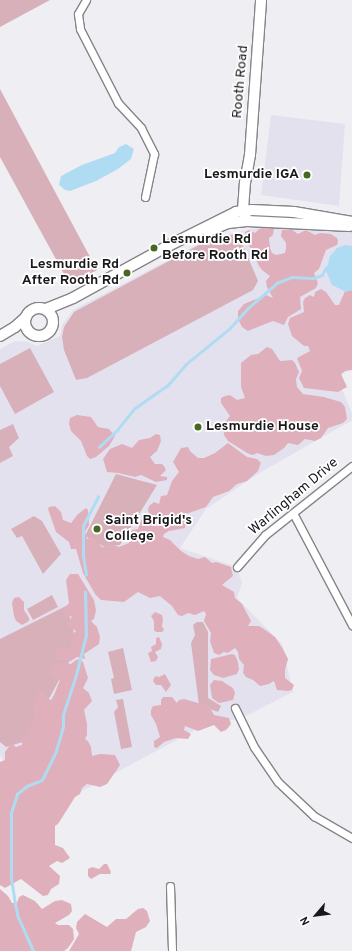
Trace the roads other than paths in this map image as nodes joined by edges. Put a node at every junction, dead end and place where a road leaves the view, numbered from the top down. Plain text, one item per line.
1 (86, 0) edge
2 (261, 0) edge
3 (145, 197) dead end
4 (248, 210) junction
5 (247, 221) junction
6 (352, 222) edge
7 (352, 226) edge
8 (170, 244) junction
9 (73, 298) junction
10 (46, 309) junction
11 (26, 317) junction
12 (53, 320) junction
13 (30, 332) junction
14 (0, 337) edge
15 (352, 466) edge
16 (293, 513) junction
17 (237, 567) dead end
18 (352, 625) edge
19 (235, 708) dead end
20 (352, 838) edge
21 (170, 886) dead end
22 (172, 951) edge

1 - 3 street
2 - 4 main road, Rooth Road
4 - 5 main road, Rooth Road
4 - 6 main road
4 - 8 main road
5 - 7 main road
5 - 8 main road
8 - 9 main road
9 - 10 main road
9 - 12 main road
10 - 11 main road
10 - 12 main road
11 - 13 main road
11 - 14 main road
12 - 13 main road
13 - 14 main road
15 - 16 street, Warlingham Drive
16 - 17 street, Warlingham Drive
16 - 18 street
19 - 20 street
21 - 22 street

